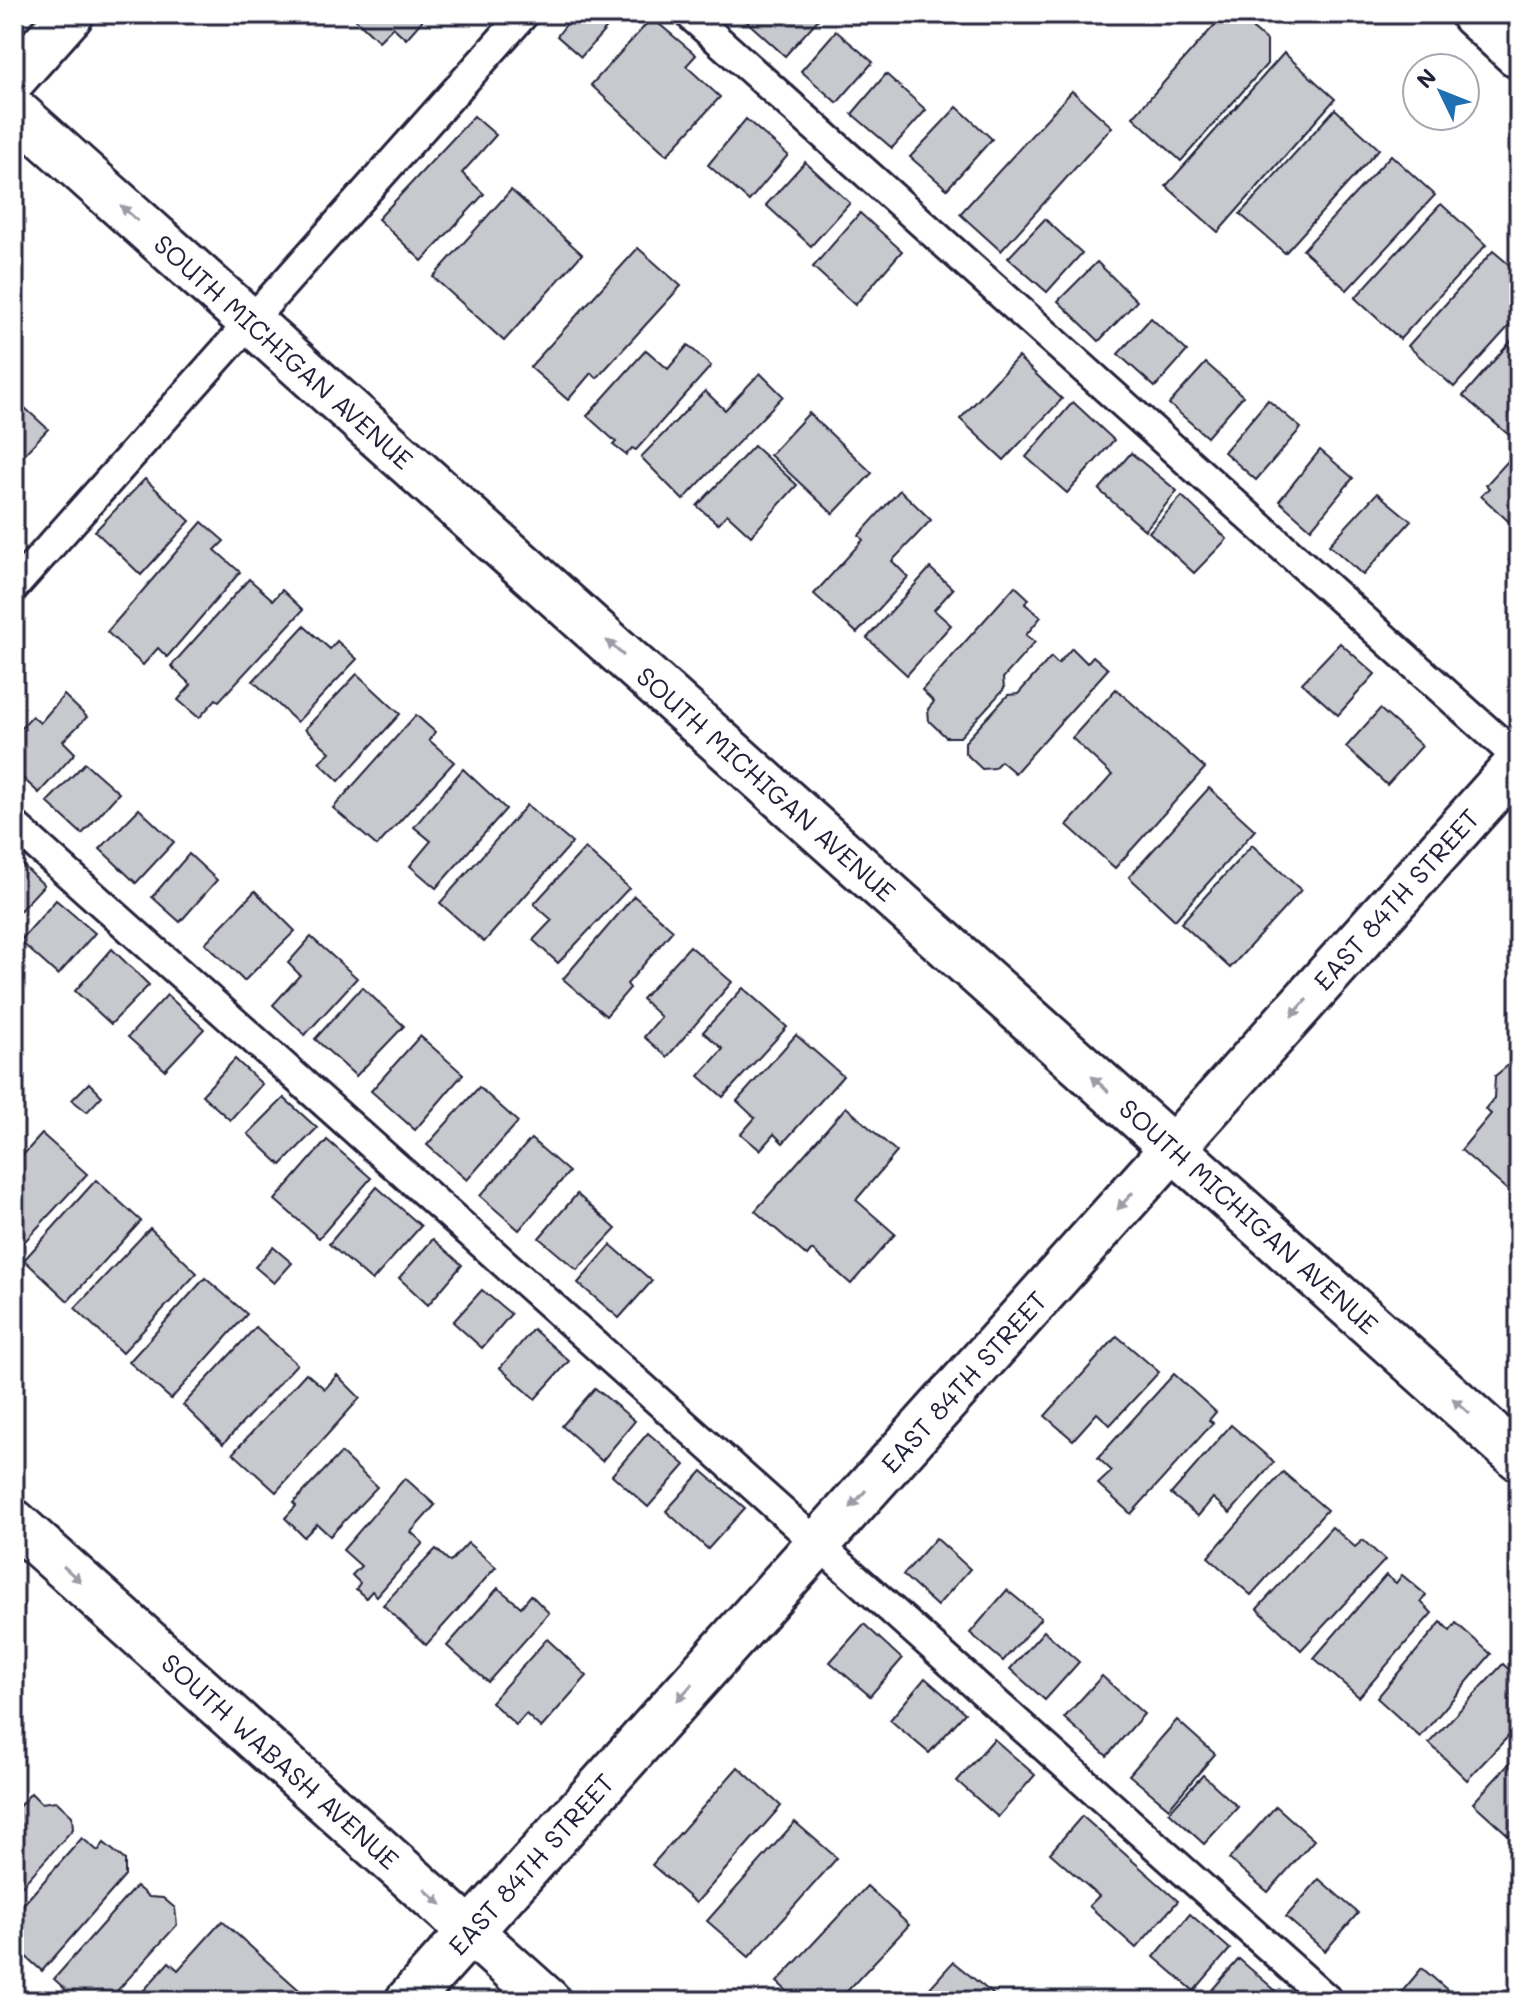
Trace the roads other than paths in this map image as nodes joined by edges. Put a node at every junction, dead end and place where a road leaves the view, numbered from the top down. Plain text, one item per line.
1 (71, 14) edge
2 (524, 14) edge
3 (689, 14) edge
4 (1473, 14) edge
5 (1519, 56) edge
6 (14, 78) edge
7 (14, 110) edge
8 (250, 322) junction
9 (14, 587) edge
10 (1519, 760) edge
11 (14, 825) edge
12 (1173, 1148) junction
13 (1519, 1458) edge
14 (14, 1522) edge
15 (818, 1544) junction
16 (470, 1931) junction
17 (408, 2001) edge
18 (548, 2001) edge
19 (1329, 2001) edge

1 - 6 street
2 - 8 lane
3 - 10 lane
4 - 5 street
8 -> 7 street, SOUTH MICHIGAN AVENUE
8 - 9 lane
12 -> 8 street, SOUTH MICHIGAN AVENUE
10 -> 12 street, EAST 84TH STREET
11 - 15 lane
13 -> 12 street, SOUTH MICHIGAN AVENUE
12 -> 15 street, EAST 84TH STREET
14 -> 16 street, SOUTH WABASH AVENUE
15 -> 16 street, EAST 84TH STREET
15 - 19 lane
16 - 17 street, EAST 84TH STREET
16 - 18 street, SOUTH WABASH AVENUE

